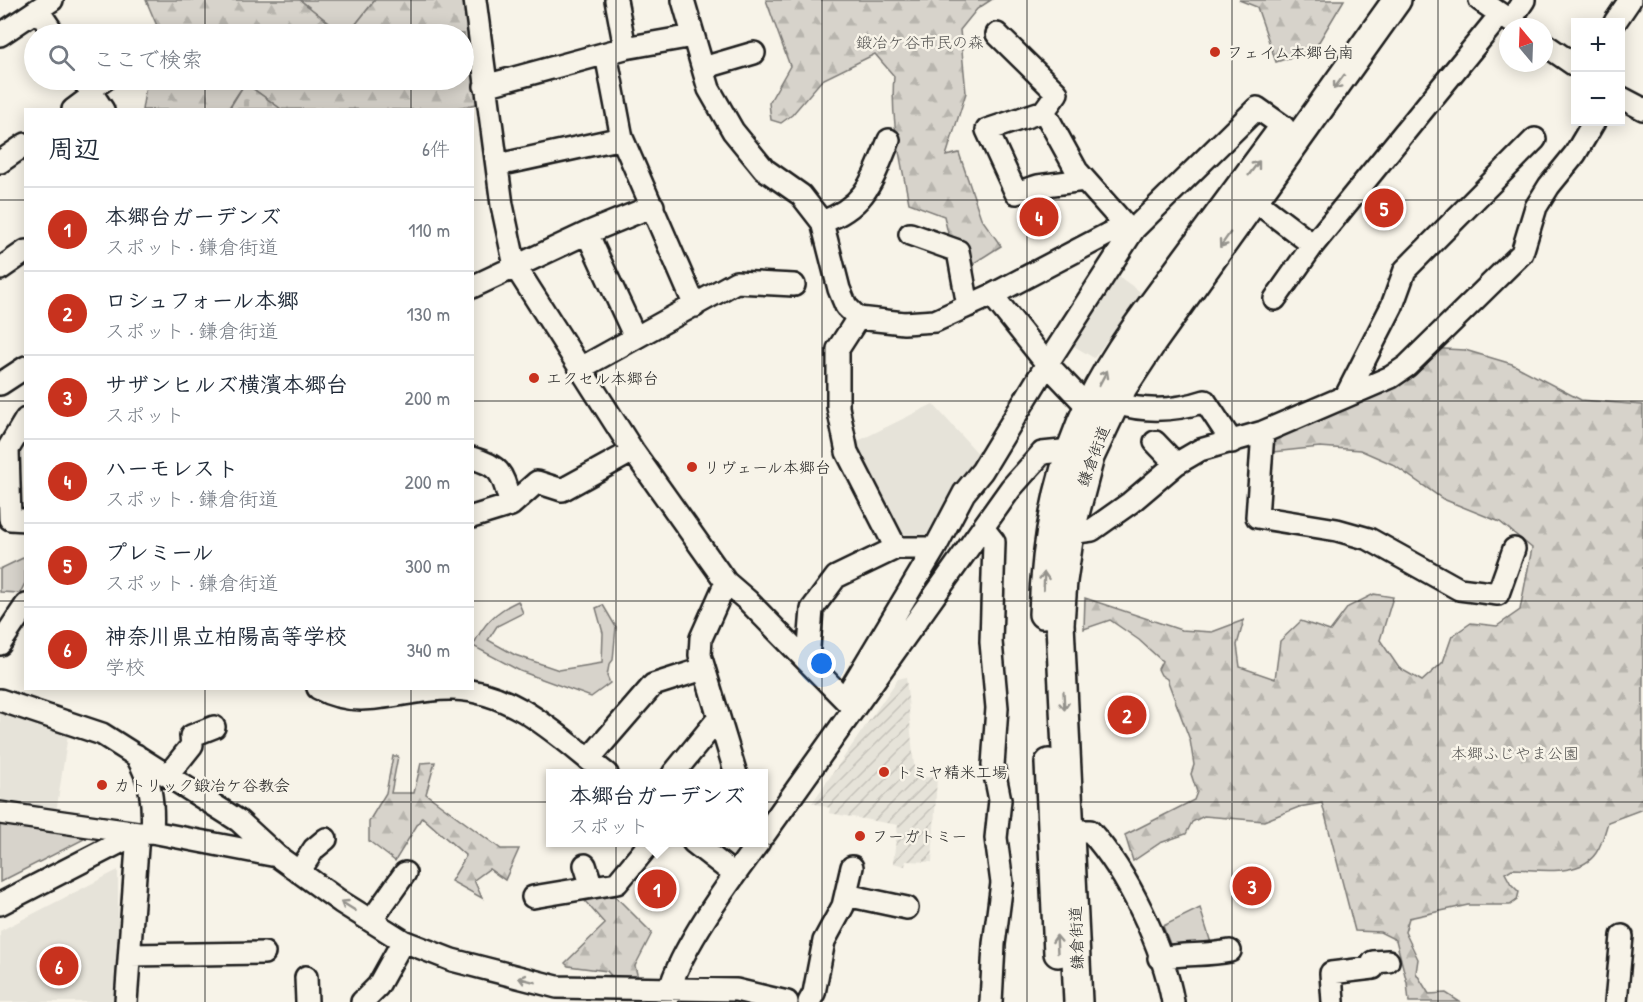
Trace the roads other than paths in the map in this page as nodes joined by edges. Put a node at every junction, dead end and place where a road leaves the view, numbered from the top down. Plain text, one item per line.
1 (475, 0) edge
2 (616, 0) edge
3 (683, 0) edge
4 (1374, 0) edge
5 (1397, 0) edge
6 (1480, 0) edge
7 (1524, 0) edge
8 (1630, 0) edge
9 (45, 5) edge
10 (1505, 18) edge
11 (1511, 18) edge
12 (1618, 18) edge
13 (51, 24) edge
14 (1499, 32) edge
15 (0, 34) edge
16 (998, 34) dead end
17 (693, 36) junction
18 (1553, 50) edge
19 (615, 51) junction
20 (754, 53) dead end
21 (1571, 63) edge
22 (703, 68) junction
23 (485, 86) junction
24 (95, 91) edge
25 (1625, 100) edge
26 (75, 108) edge
27 (1643, 110) edge
28 (1044, 111) junction
29 (1592, 126) edge
30 (1284, 127) junction
31 (622, 138) junction
32 (1535, 139) dead end
33 (889, 140) dead end
34 (24, 145) edge
35 (0, 162) edge
36 (498, 165) junction
37 (1084, 180) junction
38 (1254, 200) junction
39 (653, 206) junction
40 (822, 222) junction
41 (1130, 227) junction
42 (587, 233) junction
43 (910, 234) dead end
44 (1313, 245) junction
45 (24, 252) edge
46 (515, 266) junction
47 (0, 269) edge
48 (794, 285) dead end
49 (474, 286) edge
50 (992, 296) junction
51 (1275, 299) dead end
52 (695, 306) junction
53 (968, 306) junction
54 (858, 318) junction
55 (635, 337) junction
56 (1047, 364) junction
57 (24, 368) edge
58 (580, 368) junction
59 (0, 384) edge
60 (1347, 394) junction
61 (1115, 403) junction
62 (1088, 407) junction
63 (24, 423) edge
64 (1263, 432) junction
65 (1155, 442) dead end
66 (1233, 442) junction
67 (633, 451) junction
68 (1080, 454) junction
69 (474, 459) edge
70 (1176, 464) junction
71 (17, 479) edge
72 (511, 505) junction
73 (474, 516) edge
74 (24, 520) edge
75 (983, 528) junction
76 (1059, 534) junction
77 (940, 539) junction
78 (896, 548) junction
79 (1514, 549) dead end
80 (968, 550) junction
81 (726, 582) junction
82 (24, 606) edge
83 (0, 644) edge
84 (808, 660) junction
85 (703, 669) junction
86 (324, 690) edge
87 (447, 690) edge
88 (459, 690) edge
89 (0, 700) edge
90 (850, 704) junction
91 (718, 719) junction
92 (214, 727) dead end
93 (134, 752) junction
94 (589, 759) junction
95 (602, 769) edge
96 (677, 769) edge
97 (734, 769) edge
98 (168, 775) junction
99 (0, 813) edge
100 (768, 827) edge
101 (1071, 831) junction
102 (145, 832) junction
103 (326, 839) dead end
104 (648, 847) edge
105 (698, 847) edge
106 (754, 847) edge
107 (277, 856) junction
108 (585, 865) dead end
109 (852, 867) dead end
110 (299, 872) junction
111 (405, 873) dead end
112 (734, 874) junction
113 (592, 887) junction
114 (846, 895) junction
115 (533, 897) dead end
116 (0, 904) edge
117 (907, 908) dead end
118 (371, 921) junction
119 (1622, 936) dead end
120 (403, 941) junction
121 (1230, 951) dead end
122 (264, 953) dead end
123 (130, 955) junction
124 (1159, 958) junction
125 (1388, 961) dead end
126 (306, 977) dead end
127 (668, 994) edge
128 (126, 1002) edge
129 (307, 1002) edge
130 (362, 1002) edge
131 (787, 1002) edge
132 (809, 1002) edge
133 (991, 1002) edge
134 (1060, 1002) edge
135 (1078, 1002) edge
136 (1173, 1002) edge
137 (1333, 1002) edge
138 (1616, 1002) edge

1 - 23 street
2 - 19 street
3 - 17 street
4 - 30 main road, 鎌倉街道
5 -> 38 main road, 鎌倉街道
6 - 10 street
7 - 11 street
8 - 12 street
9 - 13 street
9 - 15 street
14 - 44 street
16 - 28 street
17 - 19 street
17 - 22 street
18 - 21 street
19 - 23 street
19 - 31 street
20 - 22 street
22 - 40 street
23 - 36 street
24 - 26 street
25 - 27 street
28 - 37 street
28 - 37 street
29 - 60 street
30 - 41 street
62 -> 30 main road, 鎌倉街道
31 - 36 street
31 - 39 street
32 - 60 street
33 - 40 street
34 - 35 street
36 - 46 street
37 - 41 street
38 - 44 street
38 -> 61 main road, 鎌倉街道
39 - 42 street
39 - 52 street
40 - 54 street
41 - 50 street
41 - 56 street
42 - 46 street
42 - 55 street
43 - 53 street
44 - 51 street
45 - 47 street
46 - 49 street
46 - 58 street
48 - 52 street
50 - 53 street
50 - 56 street
52 - 55 street
53 - 54 street
54 - 78 street
55 - 58 street
56 - 62 street
56 - 77 street
57 - 59 street
58 - 67 street
60 - 64 street
61 - 66 street
61 - 68 main road, 鎌倉街道
62 - 68 main road, 鎌倉街道
63 - 71 street
64 - 66 street
64 - 79 street
65 - 70 street
66 - 70 street
67 - 72 street
67 - 81 street
68 - 75 street, 鎌倉街道
68 - 76 main road, 鎌倉街道
69 - 72 street
70 - 76 street
71 - 74 street
72 - 73 street
75 - 80 street, 鎌倉街道
75 - 133 street
76 -> 101 main road, 鎌倉街道
134 -> 76 main road, 鎌倉街道
77 - 78 street
77 - 80 street
77 - 90 street
78 - 84 street
80 - 90 street, 鎌倉街道
81 - 84 street
81 - 85 street
82 - 83 street
84 - 90 street
85 - 91 street
85 - 94 street
86 - 87 street
88 - 94 street
89 - 93 street
90 - 100 street, 鎌倉街道
91 - 96 street
91 - 97 street
92 - 98 street
93 - 98 street
93 - 102 street
94 - 95 street
98 - 107 street
99 - 102 street
101 - 124 street
101 - 135 main road, 鎌倉街道
102 - 107 street
102 - 116 street
102 - 123 street
103 - 110 street
104 - 113 street
105 - 112 street
106 - 112 street, 鎌倉街道
107 - 110 street
108 - 113 street
109 - 114 street
118 -> 110 street
111 - 118 street
112 - 127 street, 鎌倉街道
113 - 115 street
114 - 117 street
114 - 132 street
118 - 120 street
119 - 138 street
127 -> 120 street
120 - 130 street
121 - 124 street
122 - 123 street
123 - 128 street
124 - 136 street
125 - 137 street
126 - 129 street
127 - 131 street

